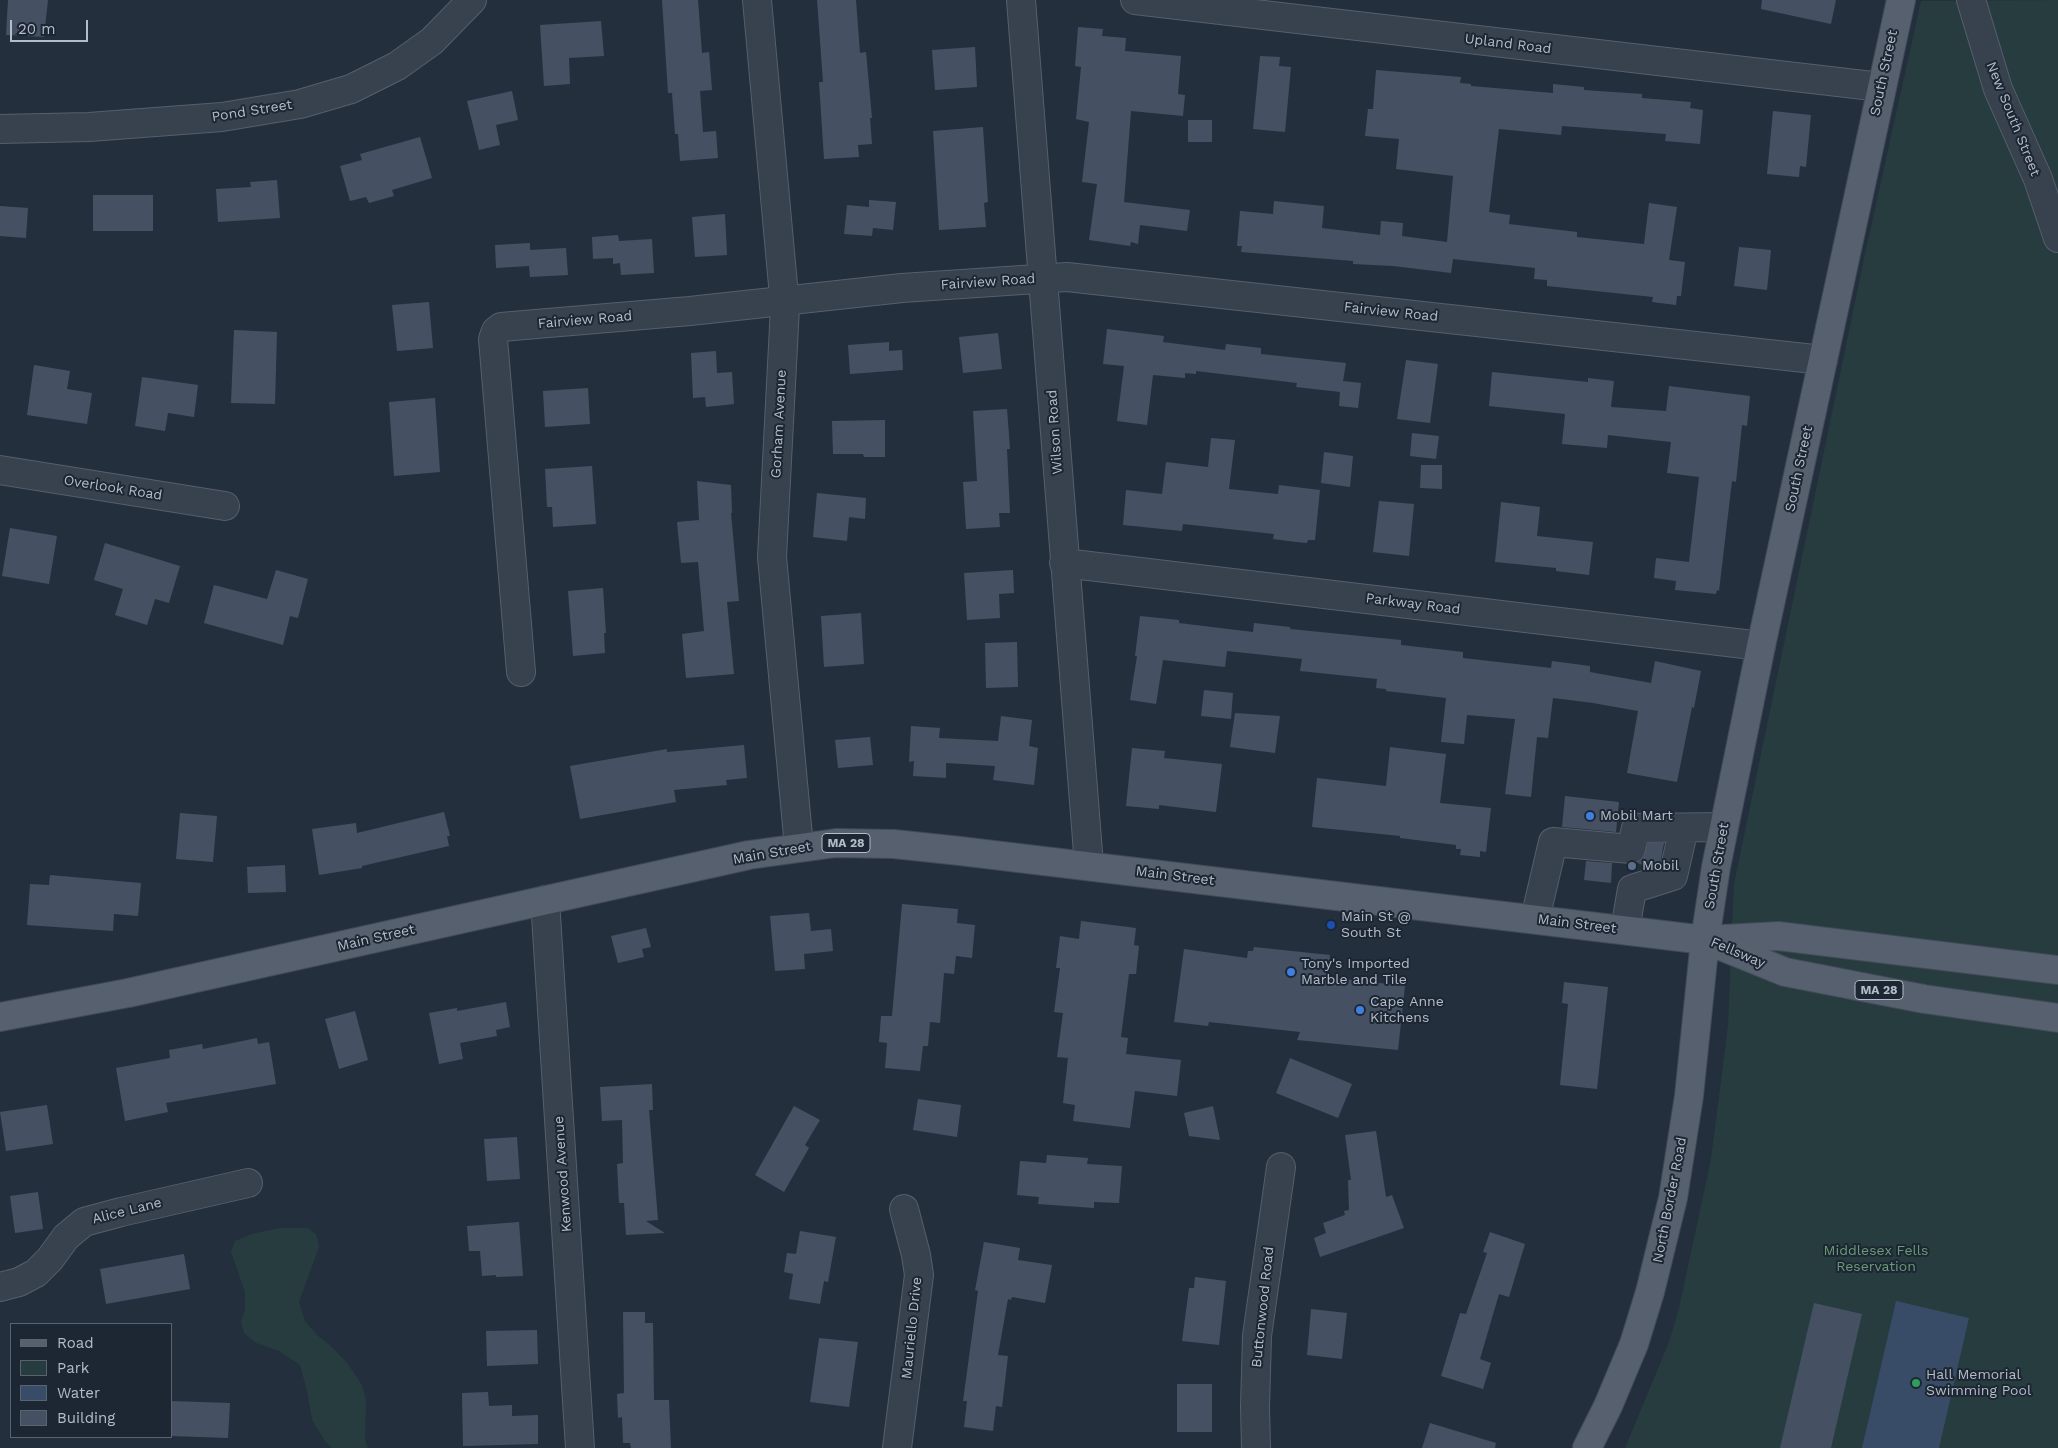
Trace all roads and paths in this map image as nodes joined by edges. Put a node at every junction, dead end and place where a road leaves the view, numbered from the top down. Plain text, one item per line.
1 (472, 0) edge
2 (757, 0) edge
3 (1021, 0) edge
4 (1135, 0) edge
5 (1901, 0) edge
6 (1971, 0) edge
7 (1881, 87) junction
8 (0, 129) edge
9 (2058, 238) edge
10 (1044, 278) junction
11 (785, 300) junction
12 (1823, 360) junction
13 (0, 470) edge
14 (225, 506) dead end
15 (1064, 563) junction
16 (1761, 646) junction
17 (521, 672) dead end
18 (1724, 827) junction
19 (1684, 828) junction
20 (799, 847) junction
21 (1088, 865) junction
22 (545, 900) junction
23 (1535, 919) junction
24 (1625, 930) junction
25 (1705, 940) junction
26 (2058, 970) edge
27 (0, 1017) edge
28 (2058, 1018) edge
29 (1282, 1167) dead end
30 (248, 1183) dead end
31 (904, 1209) dead end
32 (0, 1287) edge
33 (580, 1448) edge
34 (897, 1448) edge
35 (1256, 1448) edge
36 (1587, 1448) edge

1 - 8 street, Pond Street
2 - 11 street, Gorham Avenue
3 - 10 street, Wilson Road
4 - 7 street, Upland Road
5 - 7 main road, South Street
6 - 9 street, New South Street
7 - 12 main road, South Street
10 - 11 street, Fairview Road
10 - 12 street, Fairview Road
10 - 15 street, Wilson Road
11 - 17 street, Fairview Road
11 - 20 street, Gorham Avenue
12 - 16 main road, South Street
13 - 14 street, Overlook Road
15 - 16 street, Parkway Road
15 - 21 street, Wilson Road
16 - 18 main road, South Street
18 - 19 street
18 - 25 main road, South Street
19 - 23 street
19 - 24 street
20 - 21 main road, Main Street / MA 28
20 - 22 main road, Main Street / MA 28
21 - 23 main road, Main Street / MA 28
22 - 27 main road, Main Street / MA 28
22 - 33 street, Kenwood Avenue
23 - 24 main road, Main Street / MA 28
24 - 25 main road, Main Street / MA 28
25 - 26 main road, Fellsway / MA 28
25 - 28 main road, Fellsway / MA 28
25 - 36 main road, North Border Road
29 - 35 street, Buttonwood Road
30 - 32 street, Alice Lane
31 - 34 street, Mauriello Drive

